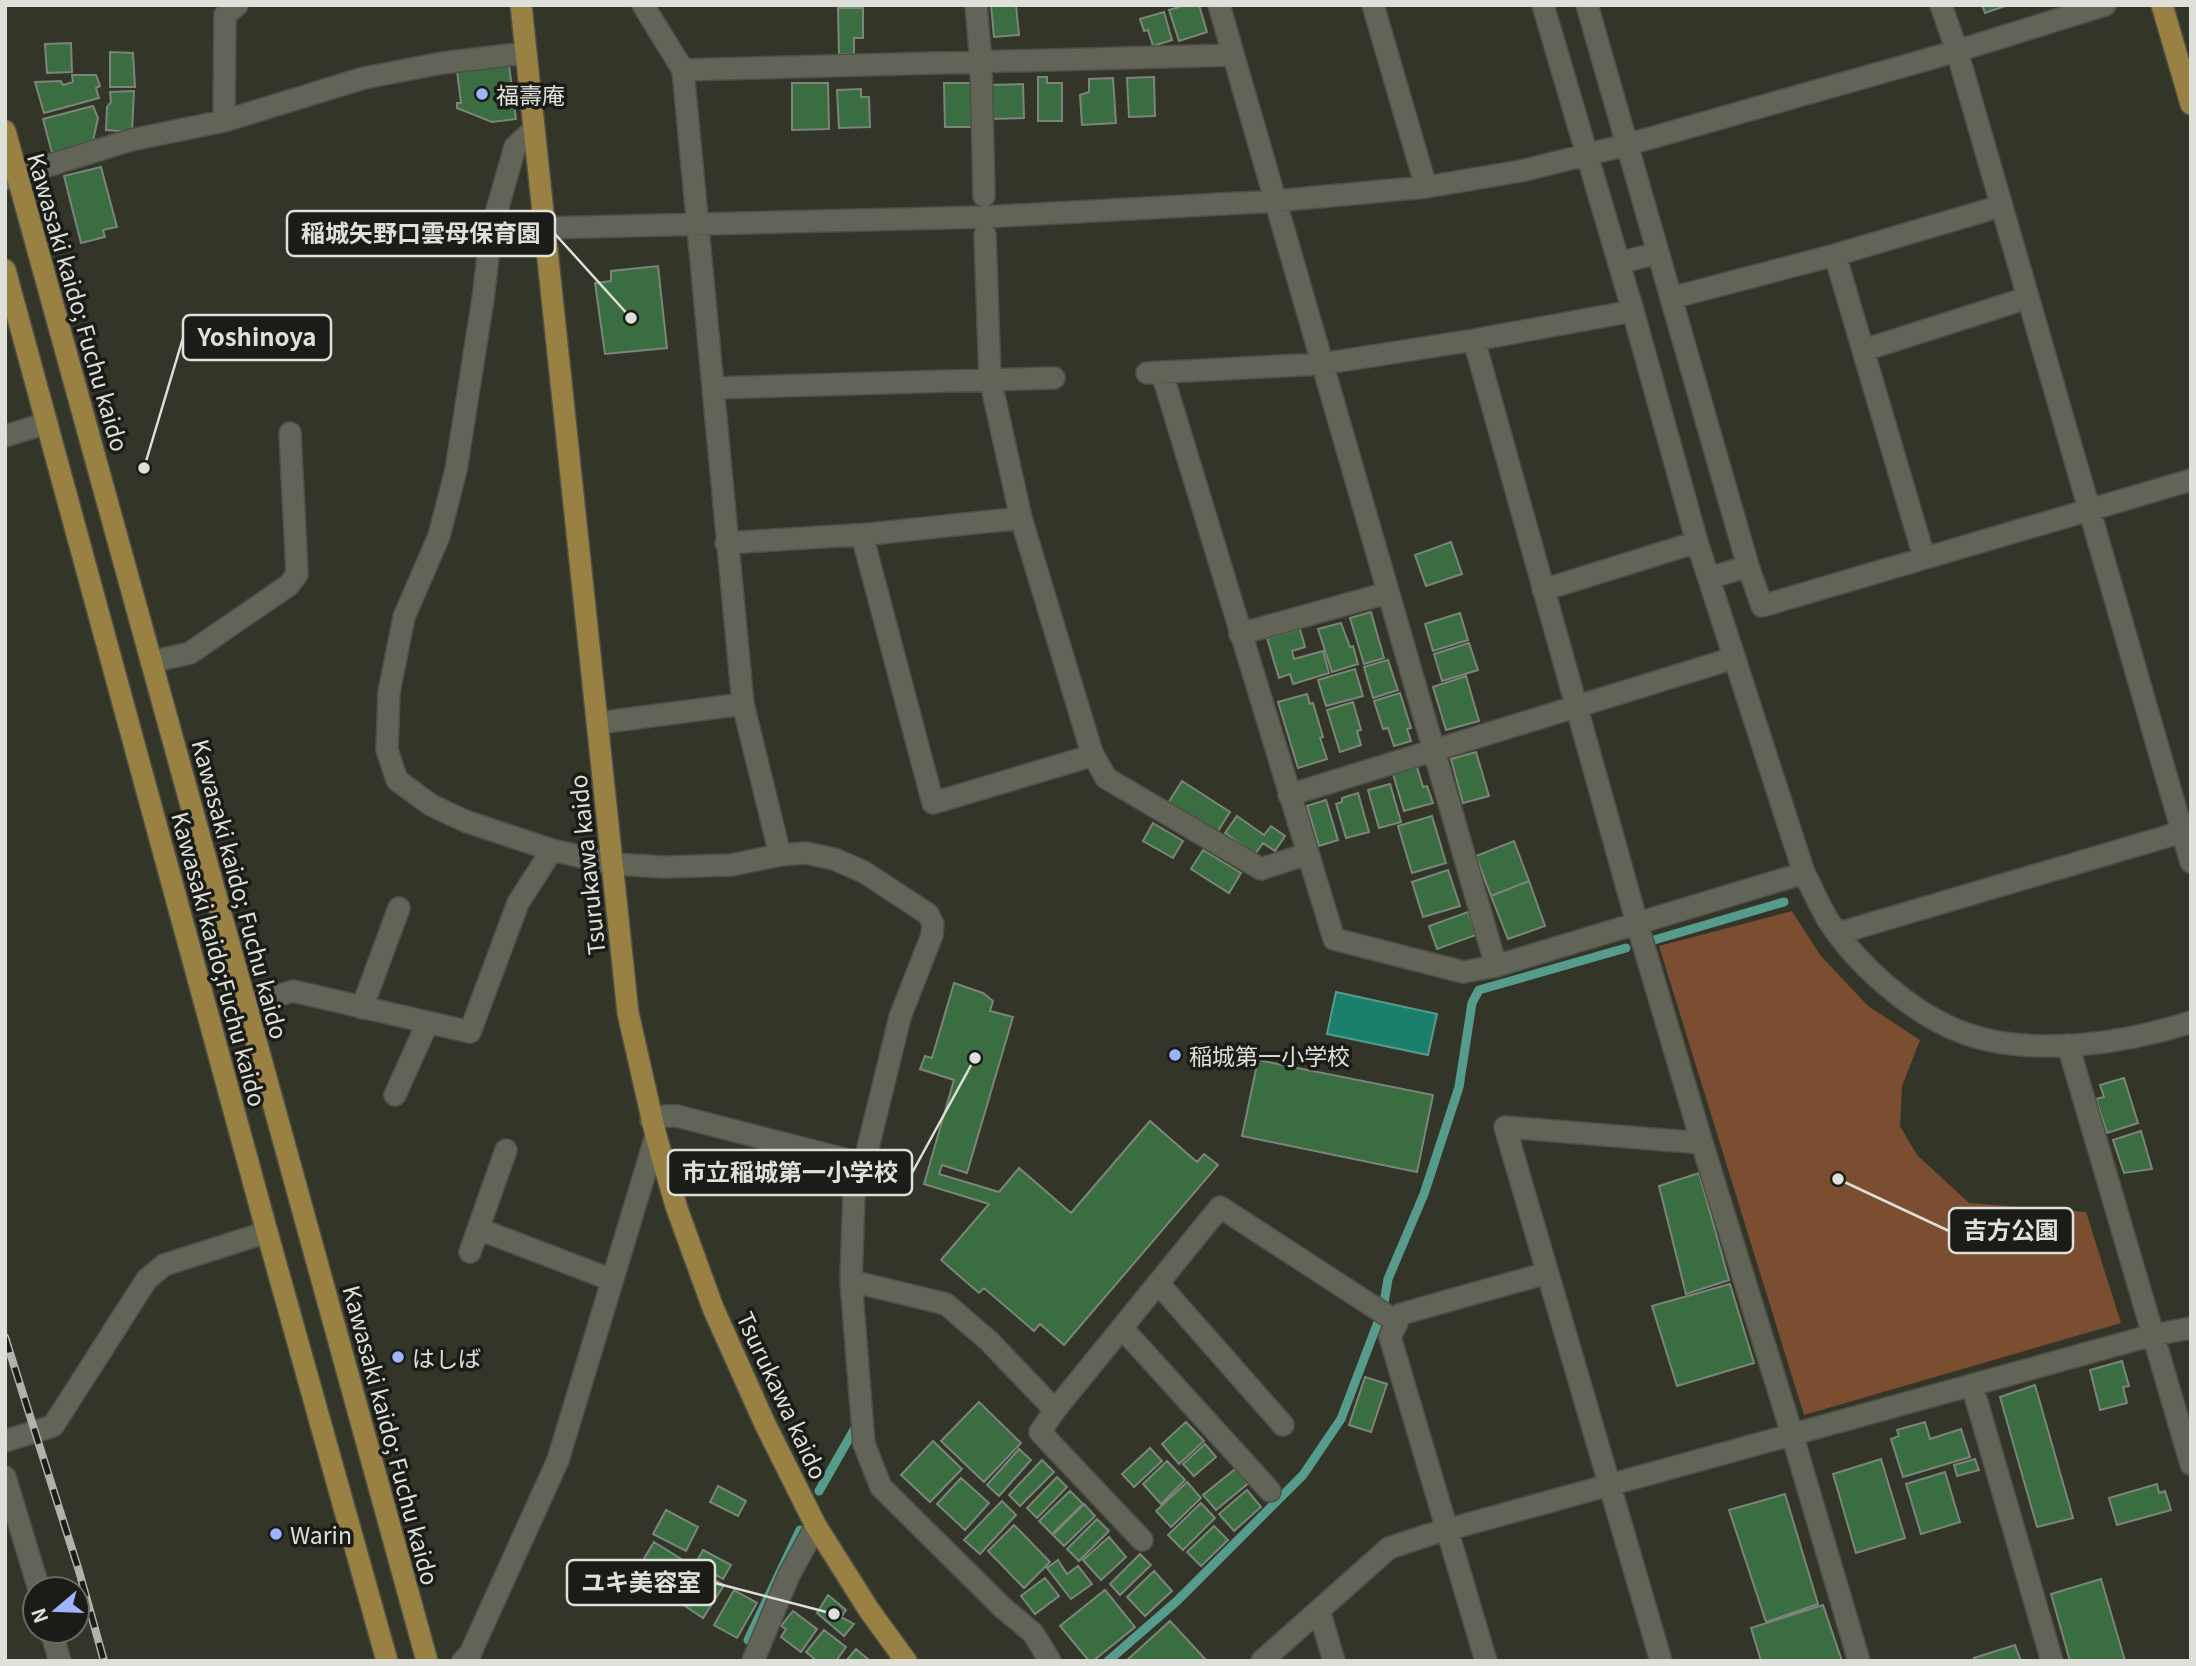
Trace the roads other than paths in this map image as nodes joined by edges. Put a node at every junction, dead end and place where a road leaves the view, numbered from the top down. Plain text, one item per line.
1 (236, 5) edge
2 (521, 5) edge
3 (643, 5) edge
4 (976, 5) edge
5 (1219, 5) edge
6 (1373, 5) edge
7 (1543, 5) edge
8 (1587, 5) edge
9 (1941, 5) edge
10 (2105, 5) edge
11 (2162, 5) edge
12 (1957, 51) junction
13 (526, 53) junction
14 (1233, 55) junction
15 (981, 62) junction
16 (683, 70) junction
17 (2191, 104) edge
18 (224, 121) junction
19 (533, 130) junction
20 (5, 131) edge
21 (1626, 145) junction
22 (1586, 155) junction
23 (11, 177) edge
24 (1426, 187) junction
25 (984, 196) dead end
26 (1275, 201) junction
27 (2001, 206) junction
28 (697, 225) junction
29 (544, 228) junction
30 (985, 234) dead end
31 (1657, 253) junction
32 (1835, 255) junction
33 (1619, 263) junction
34 (5, 270) edge
35 (1671, 298) junction
36 (2027, 299) junction
37 (1633, 311) junction
38 (1474, 340) junction
39 (1864, 350) junction
40 (1321, 364) junction
41 (990, 378) junction
42 (1054, 378) dead end
43 (713, 388) junction
44 (47, 423) junction
45 (290, 433) dead end
46 (5, 436) edge
47 (2191, 480) edge
48 (2090, 510) junction
49 (1021, 518) junction
50 (862, 535) junction
51 (1697, 542) junction
52 (726, 543) junction
53 (1924, 557) junction
54 (1748, 566) junction
55 (1710, 578) junction
56 (1543, 590) junction
57 (1387, 593) junction
58 (1240, 634) junction
59 (1734, 659) junction
60 (151, 662) junction
61 (743, 704) junction
62 (1577, 707) junction
63 (598, 723) junction
64 (1434, 751) junction
65 (1092, 753) junction
66 (1289, 796) junction
67 (2182, 832) junction
68 (552, 850) junction
69 (1307, 854) junction
70 (780, 855) junction
71 (2191, 862) edge
72 (612, 864) junction
73 (1804, 873) junction
74 (399, 908) dead end
75 (1637, 923) junction
76 (1839, 933) junction
77 (1496, 966) junction
78 (245, 1004) junction
79 (362, 1008) junction
80 (2191, 1022) edge
81 (427, 1024) junction
82 (2068, 1045) junction
83 (395, 1094) dead end
84 (653, 1128) junction
85 (1702, 1143) junction
86 (506, 1150) dead end
87 (864, 1164) junction
88 (479, 1229) junction
89 (267, 1232) junction
90 (470, 1252) dead end
91 (1547, 1273) junction
92 (612, 1280) junction
93 (851, 1281) junction
94 (1158, 1283) junction
95 (1385, 1314) junction
96 (2191, 1328) edge
97 (1122, 1329) junction
98 (2153, 1335) junction
99 (1972, 1385) junction
100 (1055, 1410) junction
101 (1283, 1425) dead end
102 (1793, 1434) junction
103 (5, 1441) edge
104 (2191, 1464) edge
105 (5, 1477) edge
106 (1609, 1485) junction
107 (1270, 1491) dead end
108 (816, 1526) junction
109 (1448, 1530) junction
110 (1142, 1540) dead end
111 (35, 1575) edge
112 (1319, 1610) junction
113 (387, 1661) edge
114 (427, 1661) edge
115 (463, 1661) edge
116 (753, 1661) edge
117 (906, 1661) edge
118 (1050, 1661) edge
119 (1262, 1661) edge
120 (1334, 1661) edge
121 (1486, 1661) edge
122 (1661, 1661) edge
123 (1859, 1661) edge
124 (2052, 1661) edge

1 - 18 street
2 - 13 main road, Tsurukawa kaido
3 - 16 street
4 - 15 street
5 - 14 street
6 - 24 street
7 - 22 street
8 - 21 street
9 - 12 street
10 - 12 street
11 - 17 main road
12 - 21 street
12 - 27 street
13 - 18 street
13 - 19 main road, Tsurukawa kaido
14 - 15 street
14 - 26 street
15 - 16 street
15 - 25 street
16 - 28 street
18 - 23 street
19 - 29 main road, Tsurukawa kaido
19 - 68 street
20 - 23 main road, Kawasaki kaido; Fuchu kaido
21 - 22 street
21 - 31 street
22 - 24 street
22 - 33 street
23 - 60 main road, Kawasaki kaido; Fuchu kaido
24 - 26 street
26 - 28 street
26 - 40 street
27 - 32 street
27 - 36 street
28 - 29 street
28 - 43 street
29 - 63 main road, Tsurukawa kaido
30 - 41 street
31 - 33 street
31 - 35 street
32 - 35 street
32 - 39 street
33 - 37 street
34 - 44 main road, Kawasaki kaido;Fuchu kaido
35 - 54 street
36 - 39 street
36 - 48 street
37 - 38 street
37 - 51 street
38 - 40 street
38 - 56 street
39 - 53 street
40 - 57 street
40 - 58 street
41 - 42 street
41 - 43 street
41 - 49 street
43 - 52 street
44 - 46 street
44 - 89 main road, Kawasaki kaido;Fuchu kaido
45 - 60 street
47 - 48 street
48 - 53 street
48 - 67 street
49 - 50 street
49 - 65 street
50 - 52 street
50 - 65 street
51 - 55 street
51 - 56 street
52 - 61 street
53 - 54 street
54 - 55 street
55 - 59 street
56 - 62 street
57 - 58 street
57 - 64 street
58 - 66 street
59 - 62 street
59 - 73 street
60 - 78 main road, Kawasaki kaido; Fuchu kaido
61 - 63 street
61 - 70 street
62 - 64 street
62 - 75 street
63 - 72 main road, Tsurukawa kaido
64 - 66 street
64 - 77 street
65 - 69 street
66 - 69 street
67 - 71 street
67 - 76 street
68 - 72 street
68 - 81 street
69 - 77 street
70 - 72 street
70 - 87 street
72 - 84 main road, Tsurukawa kaido
73 - 75 street
73 - 76 street
74 - 79 street
75 - 77 street
75 - 85 street
76 - 82 street
78 - 79 street
78 - 114 main road, Kawasaki kaido; Fuchu kaido
79 - 81 street
80 - 82 street
81 - 83 street
82 - 98 street
84 - 87 street
84 - 92 street
84 - 108 main road, Tsurukawa kaido
85 - 91 street
85 - 102 street
86 - 88 street
87 - 93 street
88 - 90 street
88 - 92 street
89 - 103 street
89 - 113 main road, Kawasaki kaido;Fuchu kaido
91 - 95 street
91 - 106 street
92 - 115 street
93 - 100 street
93 - 118 street
94 - 95 street
94 - 97 street
94 - 101 street
95 - 109 street
96 - 98 street
97 - 100 street
97 - 107 street
98 - 99 street
98 - 104 street
99 - 102 street
99 - 124 street
100 - 110 street
102 - 106 street
102 - 123 street
105 - 111 street
106 - 109 street
106 - 122 street
108 - 116 street
108 - 117 main road, Tsurukawa kaido
109 - 112 street
109 - 121 street
112 - 119 street
112 - 120 street

